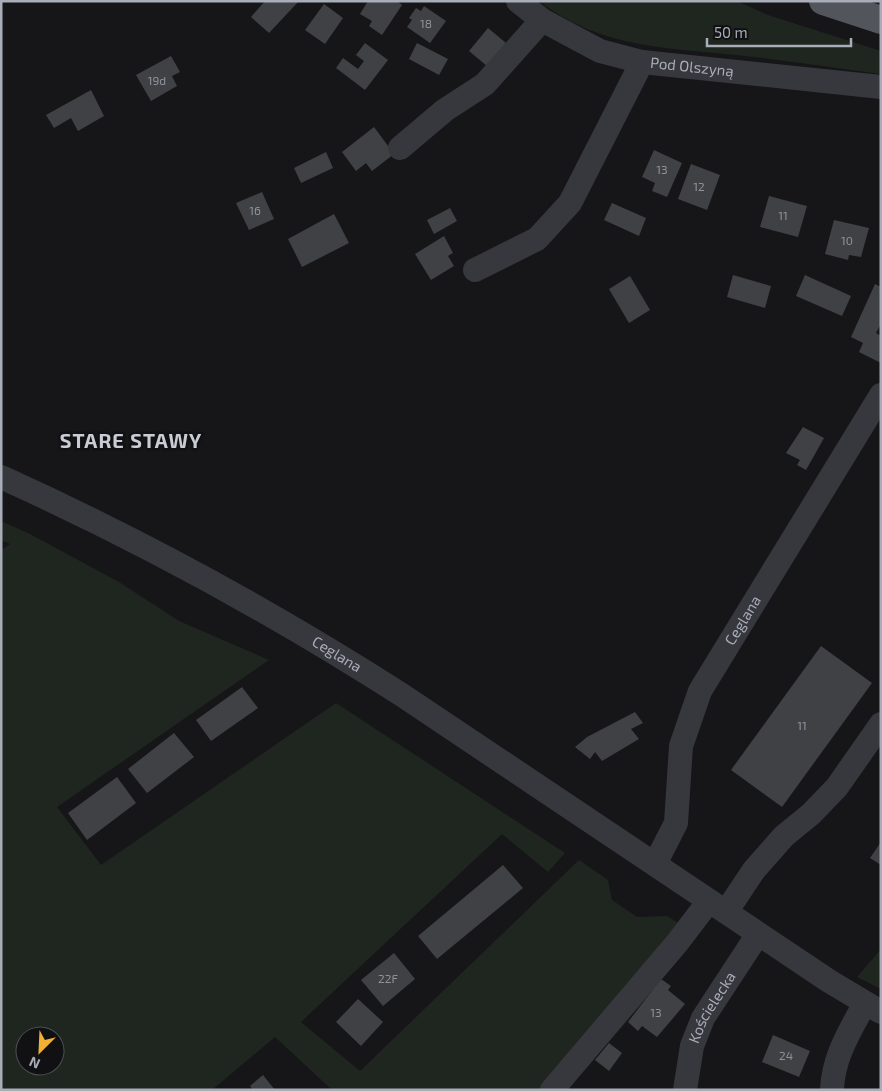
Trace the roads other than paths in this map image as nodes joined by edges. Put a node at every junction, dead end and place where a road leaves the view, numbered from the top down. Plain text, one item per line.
1 (518, 1) edge
2 (823, 1) edge
3 (542, 20) junction
4 (881, 20) edge
5 (642, 62) junction
6 (881, 87) edge
7 (400, 148) dead end
8 (475, 270) dead end
9 (881, 395) edge
10 (1, 477) edge
11 (881, 724) edge
12 (655, 864) junction
13 (717, 907) junction
14 (758, 934) junction
15 (873, 1007) edge
16 (552, 1090) edge
17 (685, 1090) edge
18 (832, 1090) edge

1 - 3 street, Pod Olszyną
2 - 4 main road
3 - 5 street, Pod Olszyną
3 - 7 street
5 - 6 street, Pod Olszyną
5 - 8 street
9 - 12 street, Ceglana
10 - 12 street, Ceglana
11 - 13 street
12 - 13 street, Ceglana
13 - 14 street, Ceglana
13 - 16 street
14 - 15 street, Ceglana
14 - 17 street, Kościelecka
15 - 18 street

